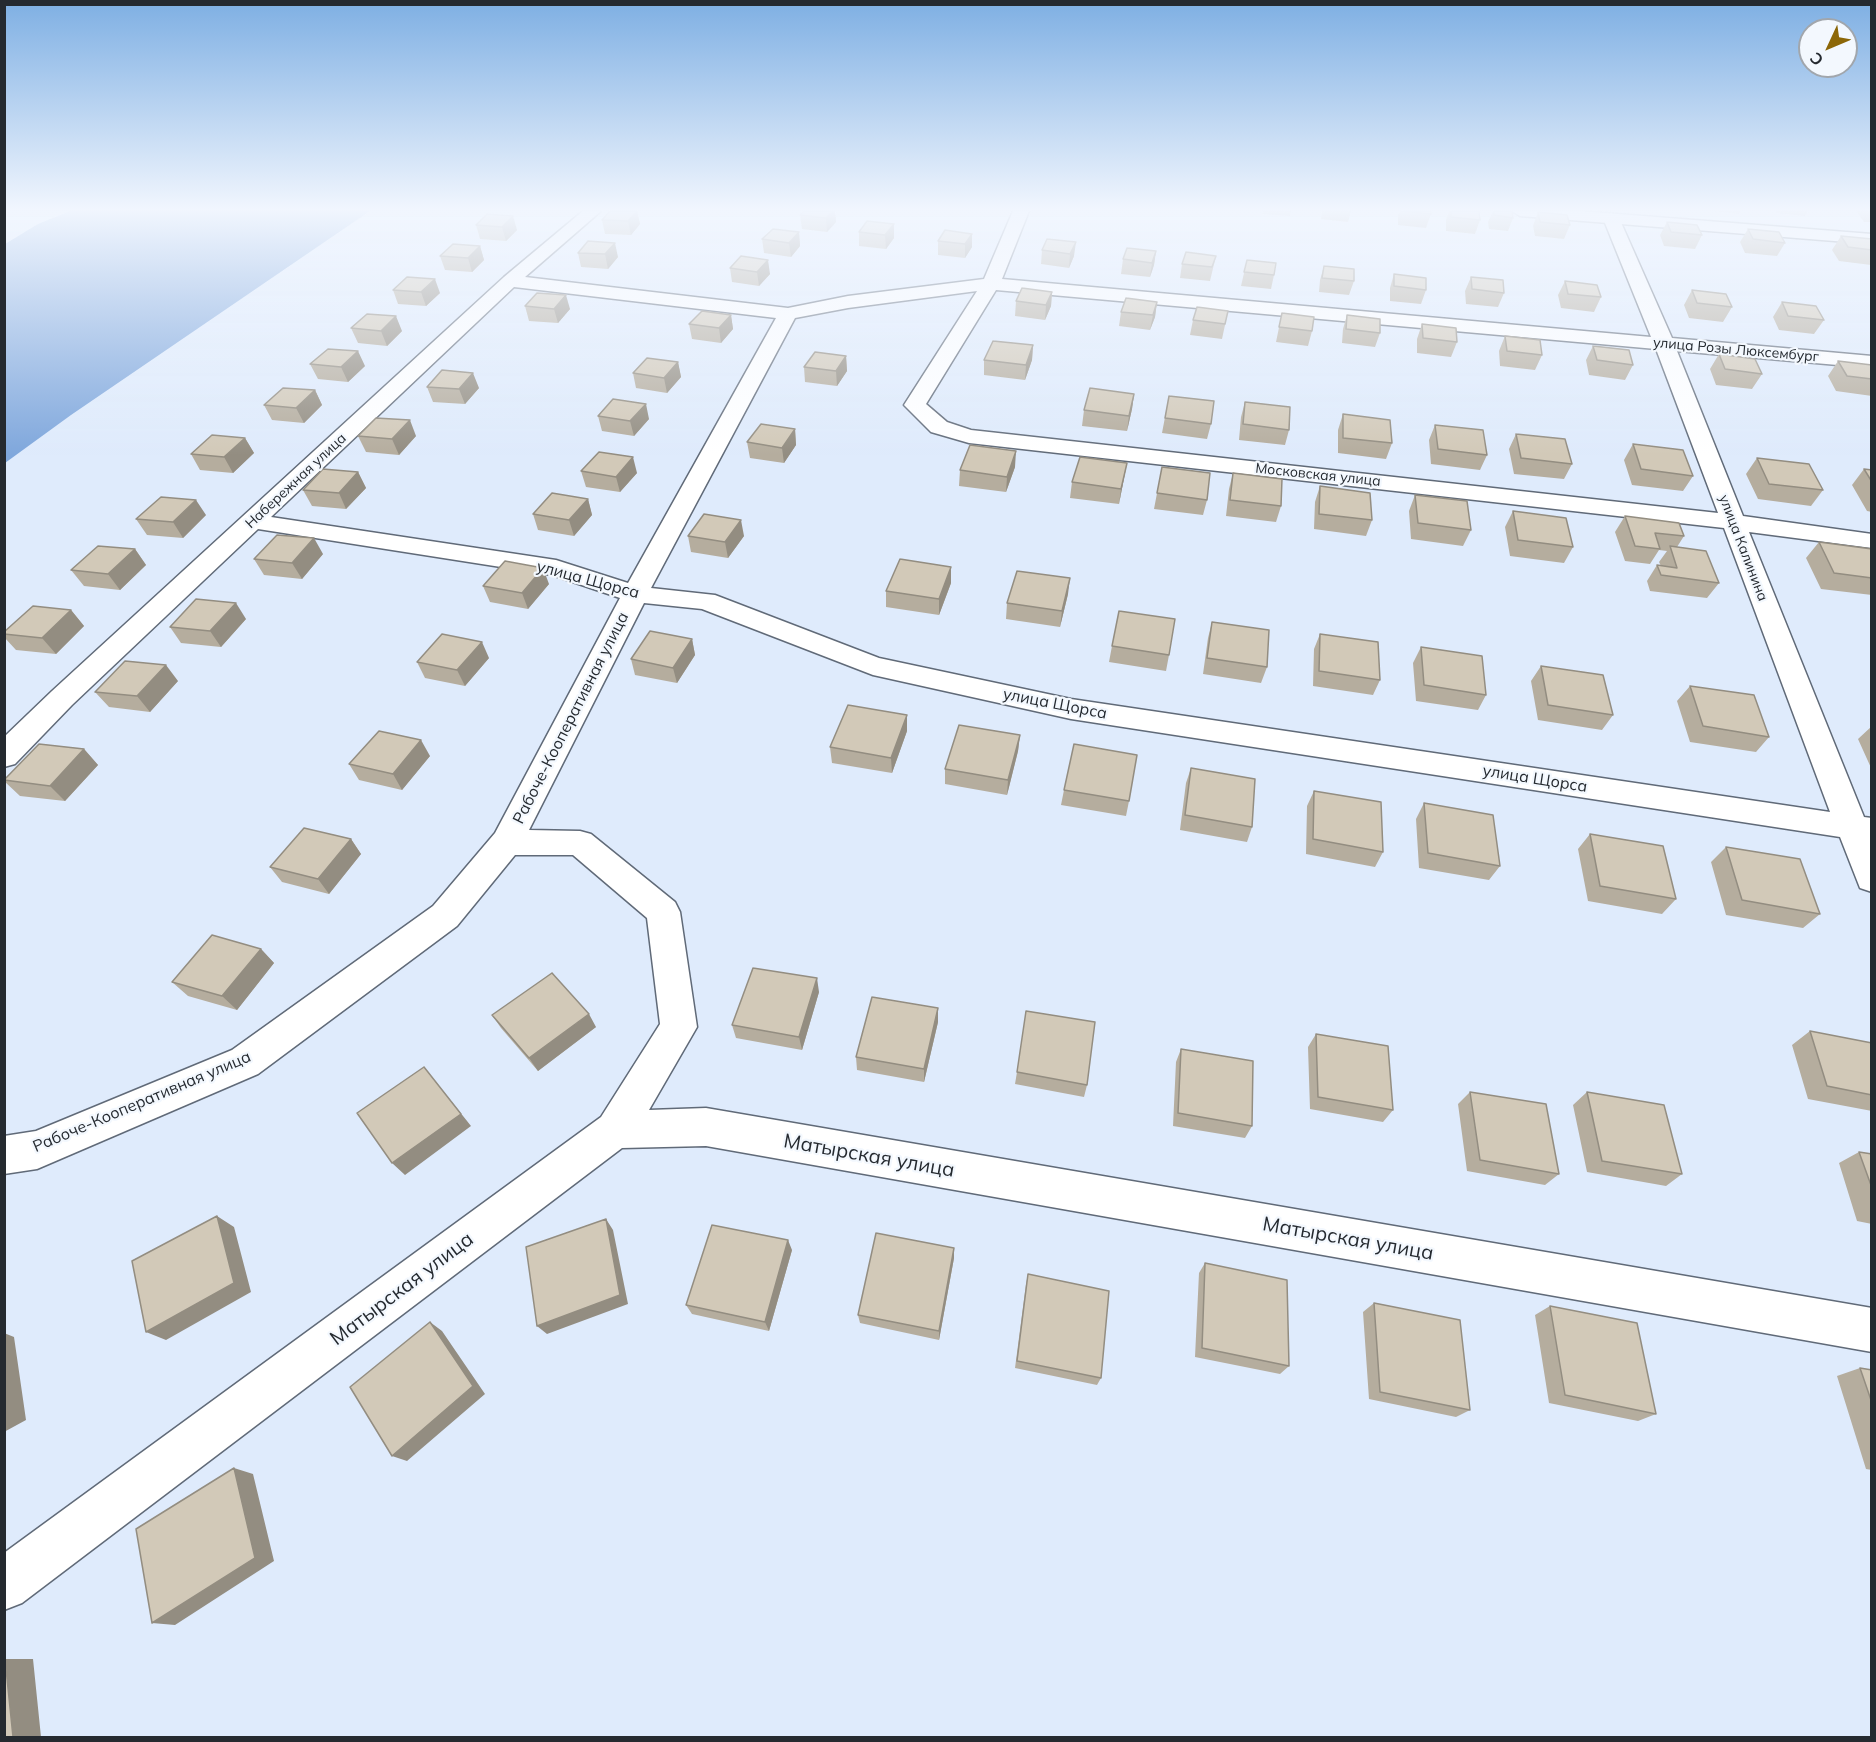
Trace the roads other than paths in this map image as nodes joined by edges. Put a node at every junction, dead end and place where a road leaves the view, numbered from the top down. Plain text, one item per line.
1 (498, 292) edge
2 (605, 292) edge
3 (925, 292) edge
4 (986, 292) edge
5 (1086, 292) edge
6 (1643, 292) edge
7 (788, 314) junction
8 (1664, 343) junction
9 (1872, 362) edge
10 (253, 520) junction
11 (1732, 522) junction
12 (1872, 542) edge
13 (635, 594) junction
14 (4, 756) edge
15 (1861, 828) edge
16 (507, 842) junction
17 (1872, 879) edge
18 (615, 1130) junction
19 (4, 1155) edge
20 (1872, 1330) edge
21 (4, 1585) edge

1 - 10 street, Набережная улица
2 - 7 street
3 - 7 street
4 - 11 street, Московская улица
5 - 8 street, улица Розы Люксембург
6 - 8 street, улица Калинина
7 - 13 street, Рабоче-Кооперативная улица
8 - 9 street, улица Розы Люксембург
8 - 11 street, улица Калинина
10 - 13 street, улица Щорса
10 - 14 street, Набережная улица
11 - 12 street, Московская улица
11 - 15 street, улица Калинина
13 - 15 street, улица Щорса
13 - 16 street, Рабоче-Кооперативная улица
15 - 17 street, улица Калинина
16 - 18 street
16 - 19 street, Рабоче-Кооперативная улица
18 - 20 street, Матырская улица
18 - 21 street, Матырская улица

